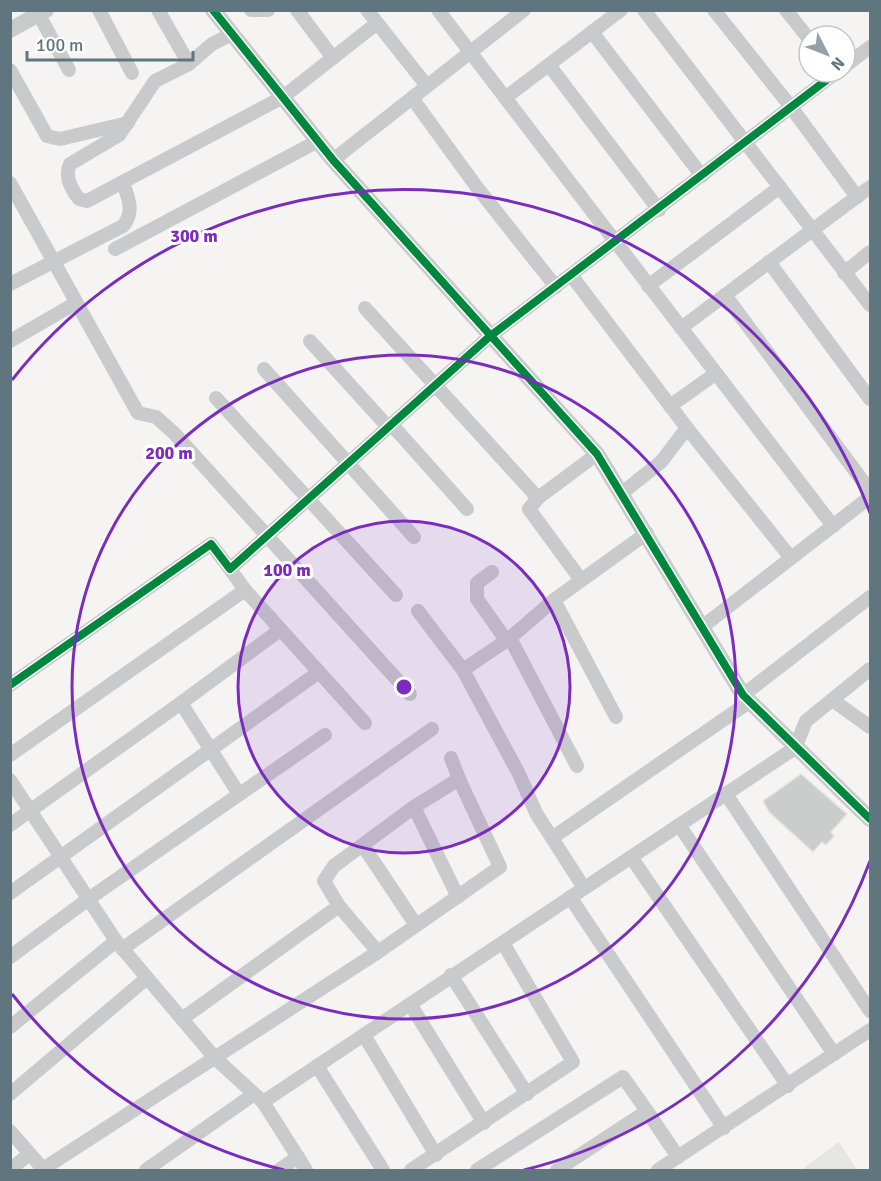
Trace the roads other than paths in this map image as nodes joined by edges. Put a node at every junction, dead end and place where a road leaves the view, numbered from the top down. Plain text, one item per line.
1 (99, 10) edge
2 (158, 10) edge
3 (251, 10) edge
4 (268, 10) edge
5 (297, 10) edge
6 (367, 10) edge
7 (438, 10) edge
8 (621, 10) edge
9 (644, 10) edge
10 (714, 10) edge
11 (786, 10) edge
12 (43, 13) edge
13 (220, 13) edge
14 (514, 13) edge
15 (376, 24) junction
16 (797, 24) edge
17 (10, 30) edge
18 (592, 32) junction
19 (232, 34) junction
20 (870, 47) edge
21 (470, 51) junction
22 (857, 57) edge
23 (333, 58) junction
24 (189, 64) junction
25 (549, 65) junction
26 (10, 70) edge
27 (69, 70) dead end
28 (132, 73) dead end
29 (821, 84) edge
30 (427, 86) junction
31 (284, 98) junction
32 (412, 98) junction
33 (505, 98) junction
34 (791, 107) junction
35 (128, 123) junction
36 (318, 141) junction
37 (747, 142) junction
38 (333, 160) junction
39 (702, 176) junction
40 (123, 182) junction
41 (10, 183) edge
42 (780, 187) junction
43 (870, 187) edge
44 (857, 197) junction
45 (658, 210) junction
46 (812, 231) junction
47 (614, 242) junction
48 (116, 249) dead end
49 (870, 252) edge
50 (769, 262) junction
51 (54, 264) junction
52 (844, 273) junction
53 (572, 275) junction
54 (10, 284) edge
55 (648, 286) junction
56 (556, 287) junction
57 (725, 295) junction
58 (76, 303) junction
59 (870, 305) edge
60 (364, 308) dead end
61 (681, 328) junction
62 (489, 337) junction
63 (10, 341) edge
64 (310, 341) dead end
65 (264, 369) dead end
66 (715, 374) junction
67 (436, 385) junction
68 (216, 398) dead end
69 (870, 399) edge
70 (670, 406) junction
71 (390, 427) junction
72 (687, 428) junction
73 (597, 454) junction
74 (350, 464) junction
75 (870, 491) edge
76 (622, 494) junction
77 (870, 497) edge
78 (537, 498) junction
79 (308, 500) junction
80 (467, 509) dead end
81 (833, 526) junction
82 (647, 533) junction
83 (267, 537) junction
84 (414, 537) dead end
85 (791, 558) junction
86 (230, 569) junction
87 (492, 572) dead end
88 (581, 580) junction
89 (245, 590) junction
90 (396, 595) dead end
91 (554, 600) junction
92 (866, 601) edge
93 (418, 611) dead end
94 (870, 616) edge
95 (702, 627) junction
96 (280, 630) junction
97 (508, 639) junction
98 (870, 669) edge
99 (464, 670) junction
100 (319, 672) junction
101 (10, 685) edge
102 (410, 694) dead end
103 (746, 699) junction
104 (834, 700) junction
105 (181, 703) junction
106 (616, 717) dead end
107 (365, 723) dead end
108 (870, 727) edge
109 (432, 729) dead end
110 (325, 735) dead end
111 (211, 748) junction
112 (795, 748) junction
113 (10, 754) edge
114 (452, 758) dead end
115 (578, 766) dead end
116 (459, 779) junction
117 (10, 780) edge
118 (239, 794) junction
119 (726, 794) junction
120 (414, 807) junction
121 (29, 810) junction
122 (870, 819) edge
123 (10, 825) edge
124 (679, 825) junction
125 (552, 838) junction
126 (363, 847) junction
127 (59, 856) junction
128 (631, 857) junction
129 (584, 888) junction
130 (10, 892) edge
131 (458, 897) junction
132 (570, 897) junction
133 (87, 900) junction
134 (339, 906) junction
135 (416, 926) junction
136 (502, 942) junction
137 (119, 945) junction
138 (378, 952) junction
139 (10, 957) edge
140 (451, 975) junction
141 (147, 978) junction
142 (410, 1004) junction
143 (870, 1011) edge
144 (182, 1019) junction
145 (10, 1028) edge
146 (870, 1030) edge
147 (364, 1035) junction
148 (834, 1054) junction
149 (215, 1058) junction
150 (317, 1066) junction
151 (788, 1086) junction
152 (10, 1094) edge
153 (527, 1094) junction
154 (258, 1098) junction
155 (647, 1111) junction
156 (484, 1123) junction
157 (724, 1128) junction
158 (10, 1131) edge
159 (30, 1154) junction
160 (436, 1155) junction
161 (298, 1157) junction
162 (678, 1157) junction
163 (10, 1169) edge
164 (44, 1170) edge
165 (146, 1170) edge
166 (279, 1170) edge
167 (306, 1170) edge
168 (383, 1170) edge
169 (411, 1170) edge
170 (477, 1170) edge
171 (557, 1170) edge
172 (658, 1170) edge

1 - 28 street
2 - 24 street
3 - 4 street
5 - 23 street
6 - 15 street
7 - 21 street
8 - 18 street
9 - 37 street
10 - 34 street
11 - 16 street
12 - 17 street
12 - 27 street
13 - 19 street
14 - 21 street
15 - 23 street
15 - 30 street
18 - 25 street
18 - 39 street
19 - 24 street
19 - 31 street
20 - 22 street
21 - 30 street
21 - 33 street
23 - 31 street
24 - 35 street
25 - 33 street
25 - 45 street
26 - 35 street
29 - 34 street
30 - 32 street
31 - 36 street
31 - 40 street
32 - 38 street
32 - 56 street
33 - 47 street
34 - 37 street
34 - 44 street
35 - 40 street
36 - 38 street
36 - 48 street
37 - 39 street
37 - 42 street
38 - 62 street
39 - 45 street
40 - 51 street
41 - 51 street
42 - 46 street
42 - 55 street
43 - 44 street
44 - 46 street
45 - 47 street
46 - 50 street
46 - 52 street
47 - 53 street
47 - 55 street
49 - 52 street
50 - 57 street
50 - 69 street
51 - 54 street
51 - 58 street
52 - 59 street
53 - 56 street
53 - 70 street
55 - 61 street
56 - 62 street
57 - 61 street
57 - 75 street
58 - 63 street
58 - 83 street
60 - 67 street
61 - 66 street
62 - 67 street
62 - 73 street
64 - 71 street
65 - 74 street
66 - 70 street
66 - 81 street
67 - 71 street
67 - 78 street
68 - 79 street
70 - 72 street
71 - 74 street
71 - 80 street
72 - 76 street
72 - 85 street
73 - 76 street
73 - 78 street
74 - 79 street
74 - 84 street
76 - 82 street
77 - 81 street
78 - 88 street
79 - 83 street
79 - 90 street
81 - 85 street
82 - 88 street
82 - 95 street
83 - 86 street
83 - 102 street
85 - 95 street
86 - 89 street
86 - 101 street
87 - 97 street
88 - 91 street
89 - 96 street
89 - 113 street
91 - 97 street
91 - 106 street
92 - 94 street
92 - 103 street
93 - 99 street
95 - 103 street
96 - 100 street
96 - 105 street
97 - 99 street
97 - 115 street
98 - 104 street
99 - 125 street
100 - 107 street
100 - 111 street
103 - 112 street
103 - 125 street
104 - 108 street
104 - 112 street
105 - 111 street
105 - 121 street
109 - 137 street
110 - 118 street
111 - 118 street
111 - 127 street
112 - 119 street
112 - 122 street
114 - 116 street
116 - 120 street
116 - 131 street
117 - 121 street
118 - 133 street
119 - 124 street
119 - 143 street
120 - 126 street
120 - 131 street
121 - 123 street
121 - 127 street
124 - 128 street
124 - 148 street
125 - 129 street
126 - 134 street
126 - 135 street
127 - 130 street
127 - 133 street
128 - 129 street
128 - 151 street
129 - 132 street
131 - 135 street
132 - 136 street
132 - 157 street
133 - 137 street
133 - 139 street
134 - 138 street
134 - 144 street
135 - 138 street
136 - 140 street
136 - 153 street
137 - 141 street
137 - 145 street
138 - 149 street
140 - 142 street
140 - 153 street
141 - 144 street
141 - 152 street
142 - 147 street
142 - 156 street
144 - 149 street
146 - 148 street
147 - 150 street
147 - 160 street
148 - 151 street
149 - 154 street
149 - 164 street
150 - 154 street
150 - 168 street
151 - 157 street
153 - 156 street
154 - 161 street
154 - 165 street
155 - 162 street
155 - 170 street
155 - 171 street
156 - 160 street
157 - 162 street
158 - 159 street
159 - 163 street
159 - 164 street
160 - 169 street
161 - 166 street
161 - 167 street
162 - 172 street

